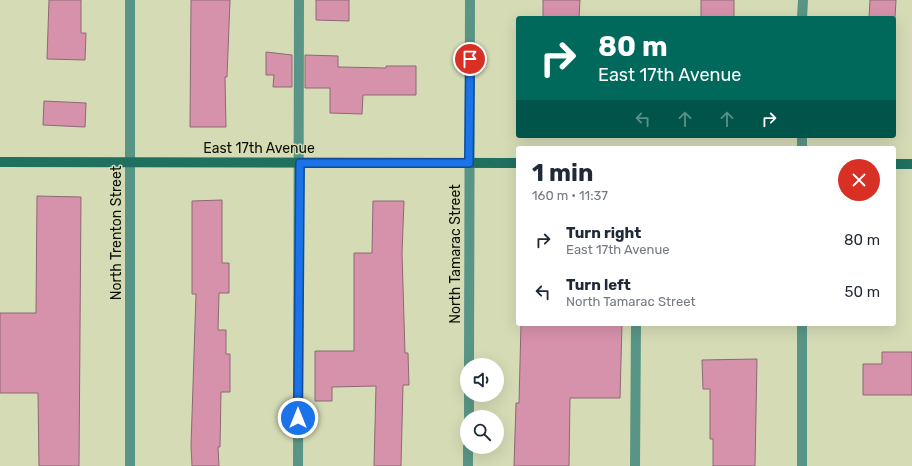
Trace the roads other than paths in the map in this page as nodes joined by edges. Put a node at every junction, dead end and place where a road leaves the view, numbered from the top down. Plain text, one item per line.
1 (130, 0) edge
2 (300, 0) edge
3 (470, 0) edge
4 (802, 0) edge
5 (802, 16) edge
6 (0, 162) edge
7 (130, 162) junction
8 (300, 163) junction
9 (469, 163) junction
10 (516, 163) edge
11 (896, 164) edge
12 (912, 164) edge
13 (636, 326) edge
14 (802, 326) edge
15 (469, 358) edge
16 (468, 454) edge
17 (130, 466) edge
18 (298, 466) edge
19 (468, 466) edge
20 (635, 466) edge
21 (802, 466) edge

1 - 7 street, North Trenton Street
2 - 8 street
3 - 9 street, North Tamarac Street
4 - 5 street
6 - 7 street, East 17th Avenue
7 - 8 street, East 17th Avenue
7 - 17 street, North Trenton Street
8 - 9 street, East 17th Avenue
8 - 18 street
9 - 10 street, East 17th Avenue
9 - 15 street, North Tamarac Street
11 - 12 street
13 - 20 street
14 - 21 street
16 - 19 street

